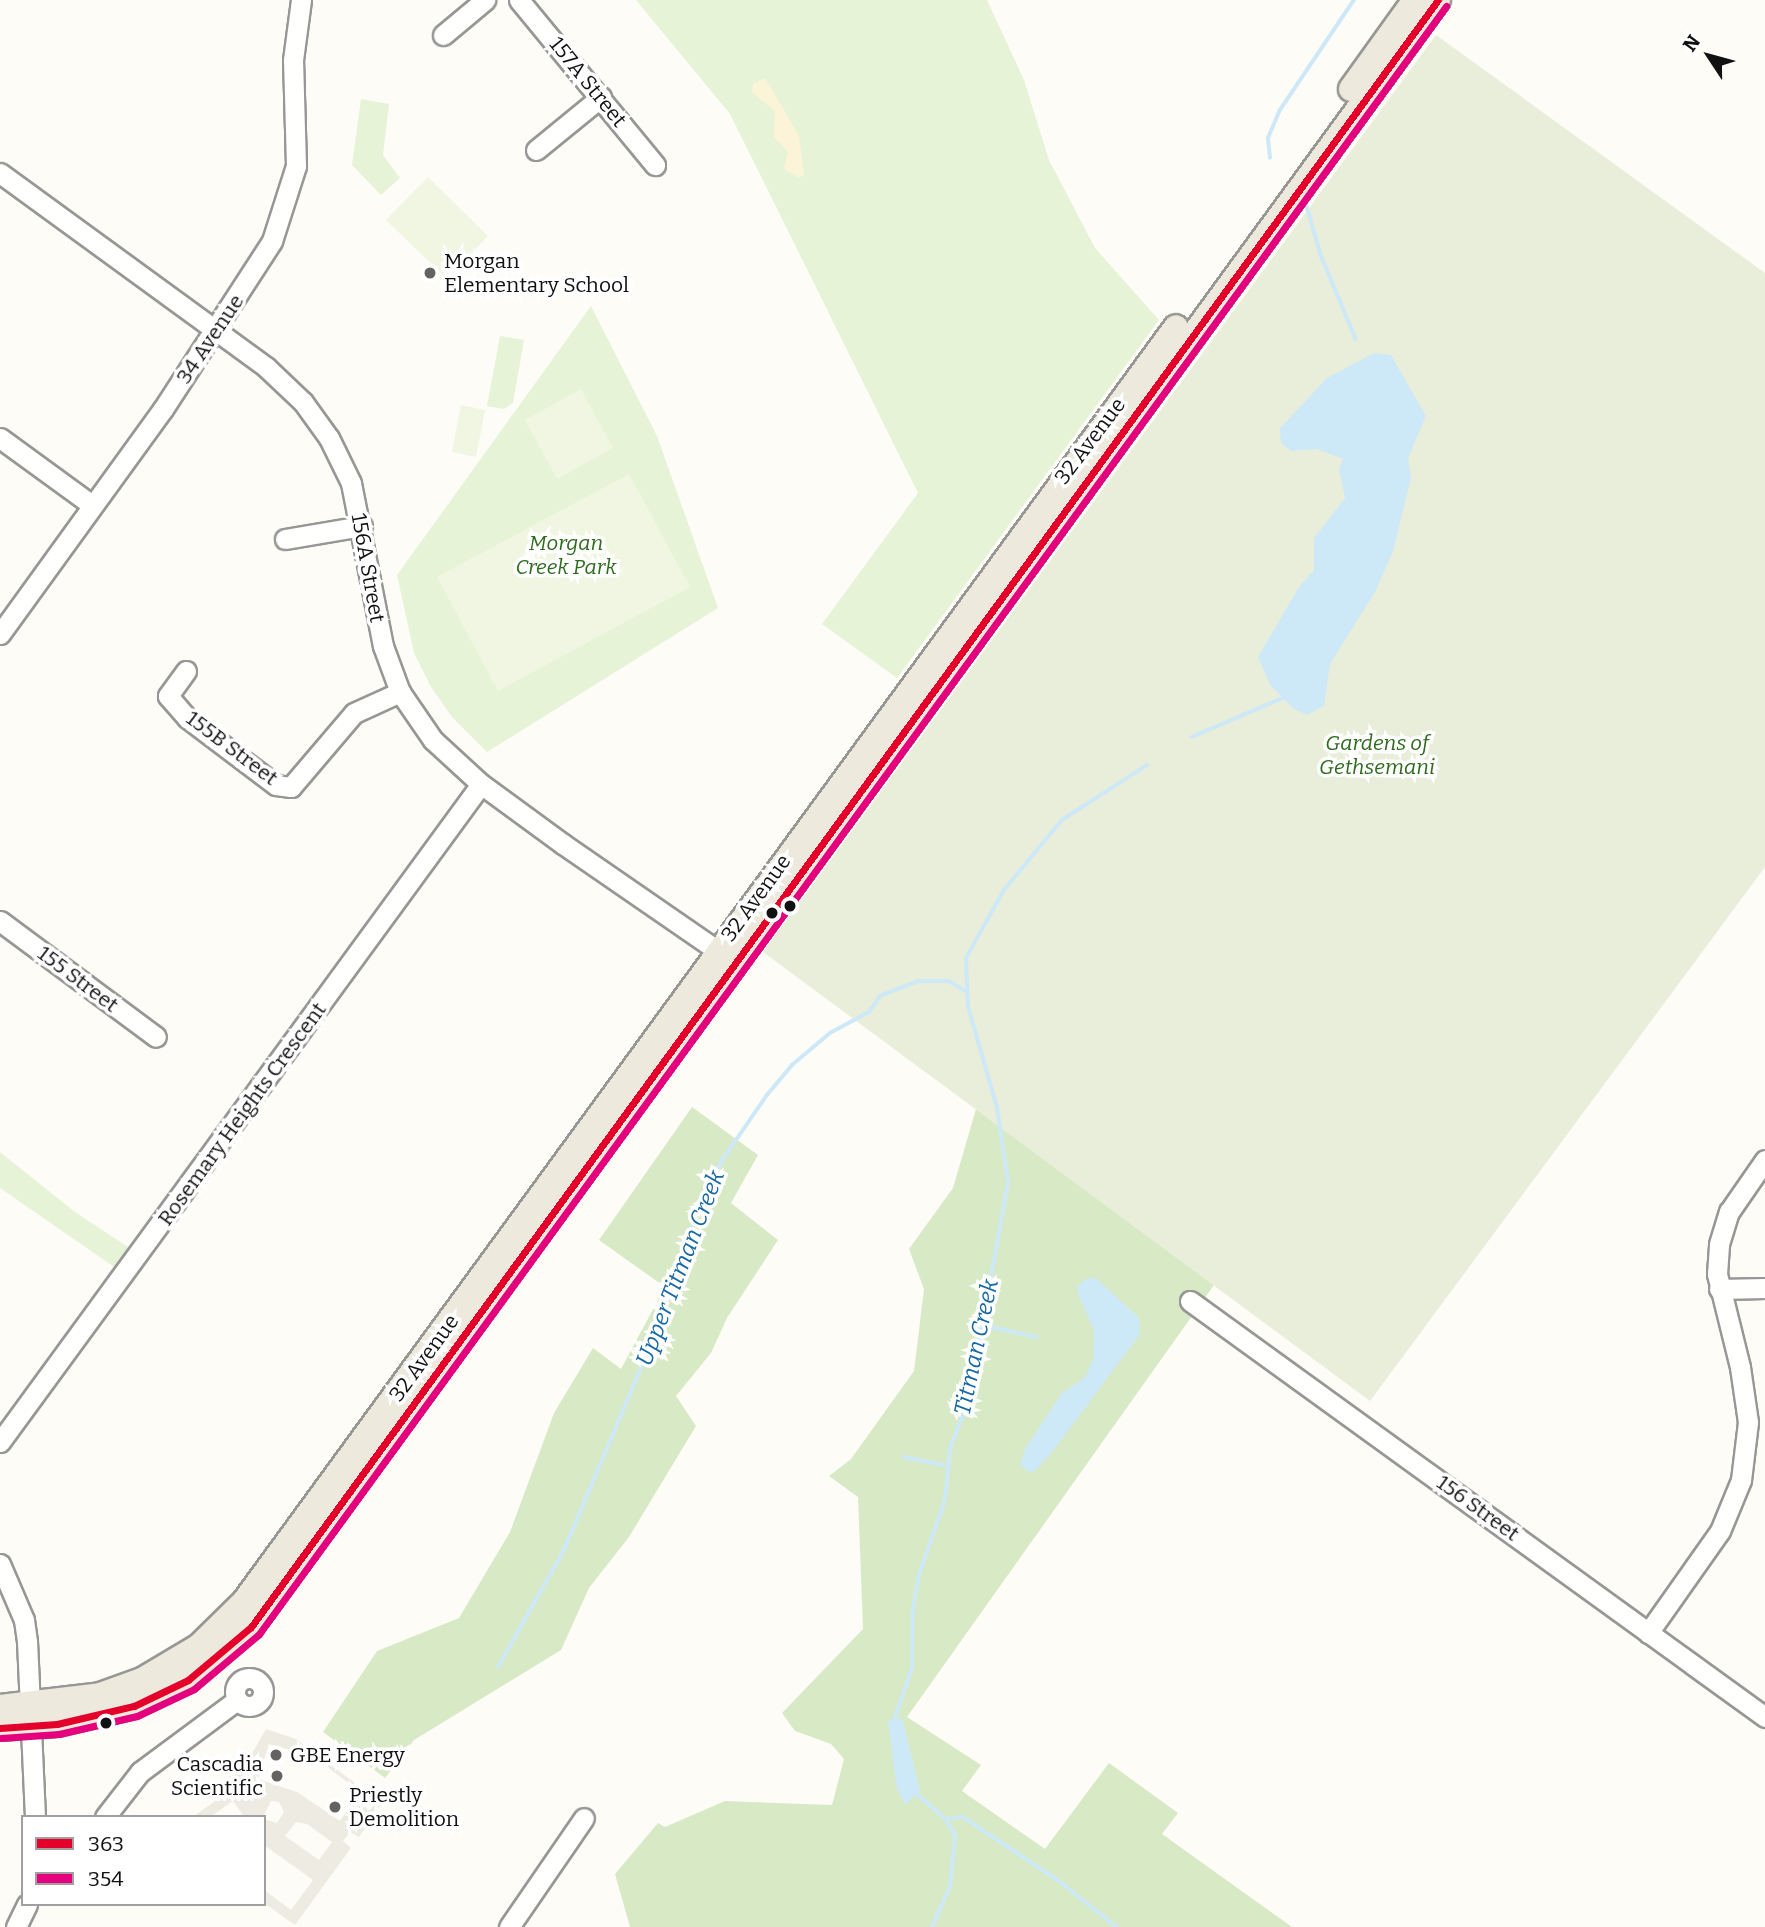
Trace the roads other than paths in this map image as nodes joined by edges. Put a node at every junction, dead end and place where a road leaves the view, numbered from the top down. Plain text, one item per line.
1 (301, 0) edge
2 (485, 0) edge
3 (519, 0) edge
4 (1415, 0) edge
5 (1438, 0) edge
6 (443, 35) dead end
7 (601, 97) junction
8 (536, 150) dead end
9 (655, 165) dead end
10 (0, 173) edge
11 (216, 331) junction
12 (0, 438) edge
13 (92, 505) junction
14 (362, 526) junction
15 (285, 539) dead end
16 (0, 634) edge
17 (186, 671) dead end
18 (400, 692) junction
19 (481, 784) junction
20 (0, 921) edge
21 (725, 956) junction
22 (156, 1037) dead end
23 (1765, 1160) edge
24 (491, 1266) junction
25 (1765, 1288) edge
26 (1719, 1289) junction
27 (1190, 1301) dead end
28 (451, 1352) junction
29 (0, 1442) edge
30 (1756, 1450) edge
31 (0, 1564) edge
32 (1648, 1633) junction
33 (237, 1700) dead end
34 (0, 1707) edge
35 (31, 1716) junction
36 (1765, 1717) edge
37 (0, 1728) edge
38 (35, 1815) edge
39 (107, 1815) edge
40 (584, 1818) dead end
41 (26, 1906) edge
42 (16, 1927) edge
43 (509, 1927) edge

1 - 11 street, 34 Avenue
2 - 6 street
3 - 7 street, 157A Street
4 - 21 main road, 32 Avenue
5 - 21 main road, 32 Avenue
7 - 8 street
7 - 9 street, 157A Street
10 - 11 street, 156A Street
11 - 13 street, 34 Avenue
11 - 14 street, 156A Street
12 - 13 street
13 - 16 street, 34 Avenue
14 - 15 street
14 - 18 street, 156A Street
17 - 18 street, 155B Street
18 - 19 street, 156A Street
19 - 21 street, 156A Street
19 - 29 street, Rosemary Heights Crescent
20 - 22 street, 155 Street
21 - 24 main road, 32 Avenue
21 - 28 main road, 32 Avenue
23 - 26 street
24 - 28 main road
24 - 35 main road, 32 Avenue
25 - 26 street
26 - 30 street
27 - 32 street, 156 Street
28 - 35 main road, 32 Avenue
30 - 32 street
31 - 35 street
32 - 36 street, 156 Street
33 - 39 street
34 - 35 main road
35 - 37 main road
35 - 38 street
40 - 43 street
41 - 42 street

